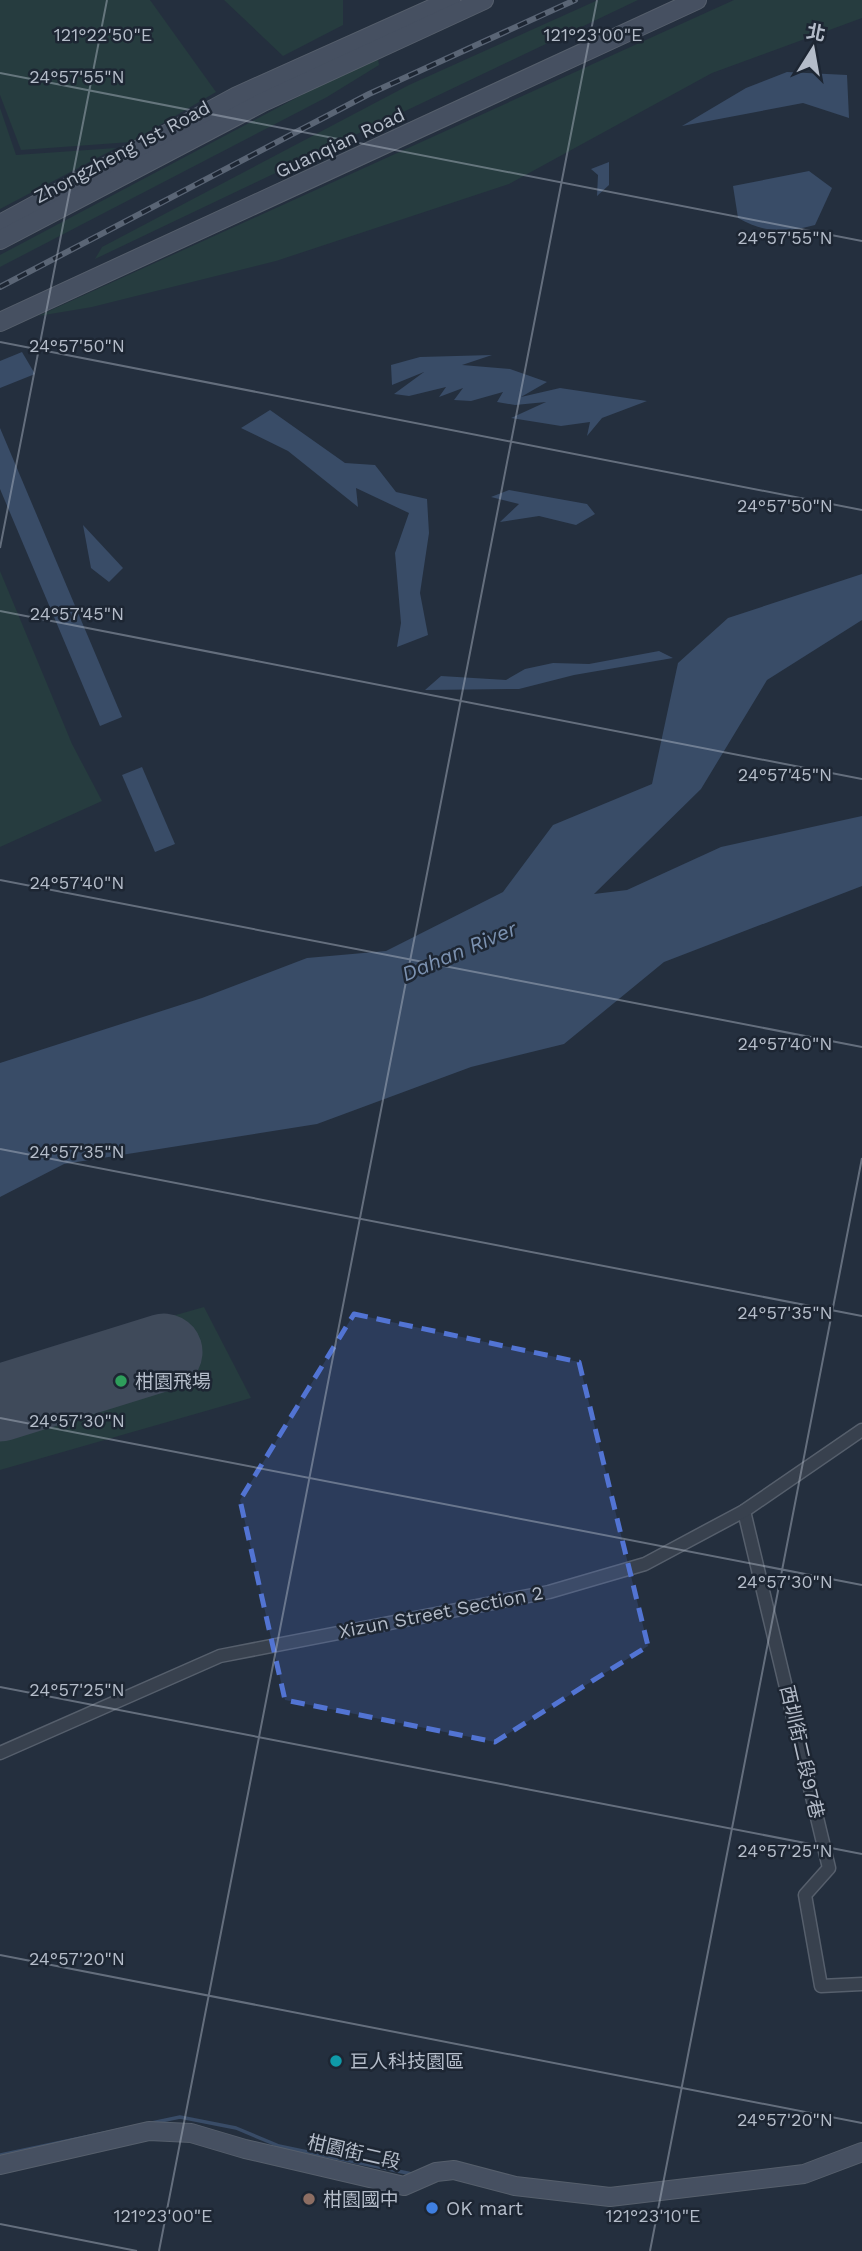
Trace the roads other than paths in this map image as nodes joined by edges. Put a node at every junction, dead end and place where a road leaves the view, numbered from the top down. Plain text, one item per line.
1 (451, 0) edge
2 (484, 0) edge
3 (697, 0) edge
4 (0, 224) edge
5 (0, 240) edge
6 (0, 322) edge
7 (862, 1430) edge
8 (744, 1511) junction
9 (0, 1753) edge
10 (862, 1984) edge
11 (862, 2152) edge
12 (0, 2165) edge

1 - 4 street, Zhongzheng 1st Road
2 - 5 street, Zhongzheng 1st Road
3 - 6 street, Guanqian Road
7 - 8 street, Xizun Street Section 2
8 - 9 street, Xizun Street Section 2
8 - 10 street, 西圳街二段97巷
11 - 12 street, 柑園街二段

